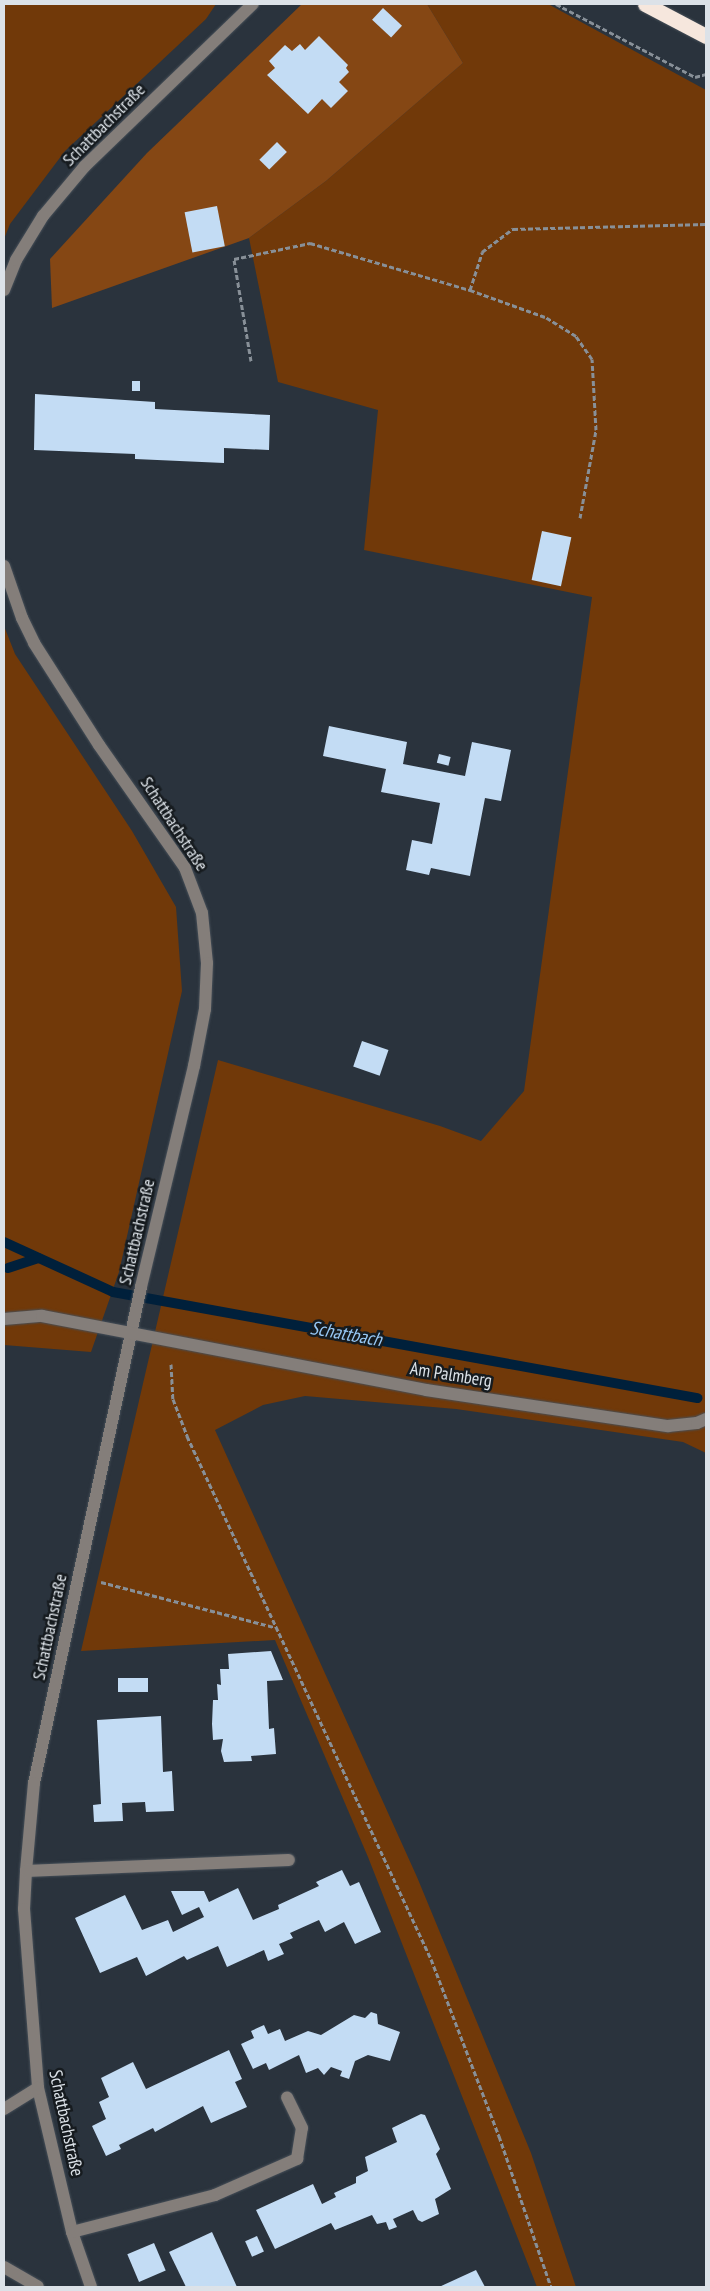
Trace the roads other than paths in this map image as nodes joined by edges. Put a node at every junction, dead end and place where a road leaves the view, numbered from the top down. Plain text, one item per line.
1 (253, 4) edge
2 (645, 4) edge
3 (706, 36) edge
4 (4, 290) edge
5 (4, 566) edge
6 (4, 1319) edge
7 (131, 1334) junction
8 (706, 1419) edge
9 (289, 1860) dead end
10 (26, 1871) junction
11 (38, 2088) junction
12 (287, 2097) dead end
13 (4, 2109) edge
14 (72, 2232) junction
15 (4, 2267) edge
16 (86, 2286) edge
17 (38, 2287) edge

1 - 4 street, Schattbachstraße
2 - 3 highway
5 - 7 street, Schattbachstraße
6 - 7 street
7 - 8 street, Am Palmberg
7 - 10 street, Schattbachstraße
9 - 10 street
10 - 11 street, Schattbachstraße
11 - 13 street
11 - 14 street, Schattbachstraße
12 - 14 street
14 - 16 street, Schattbachstraße
15 - 17 street

